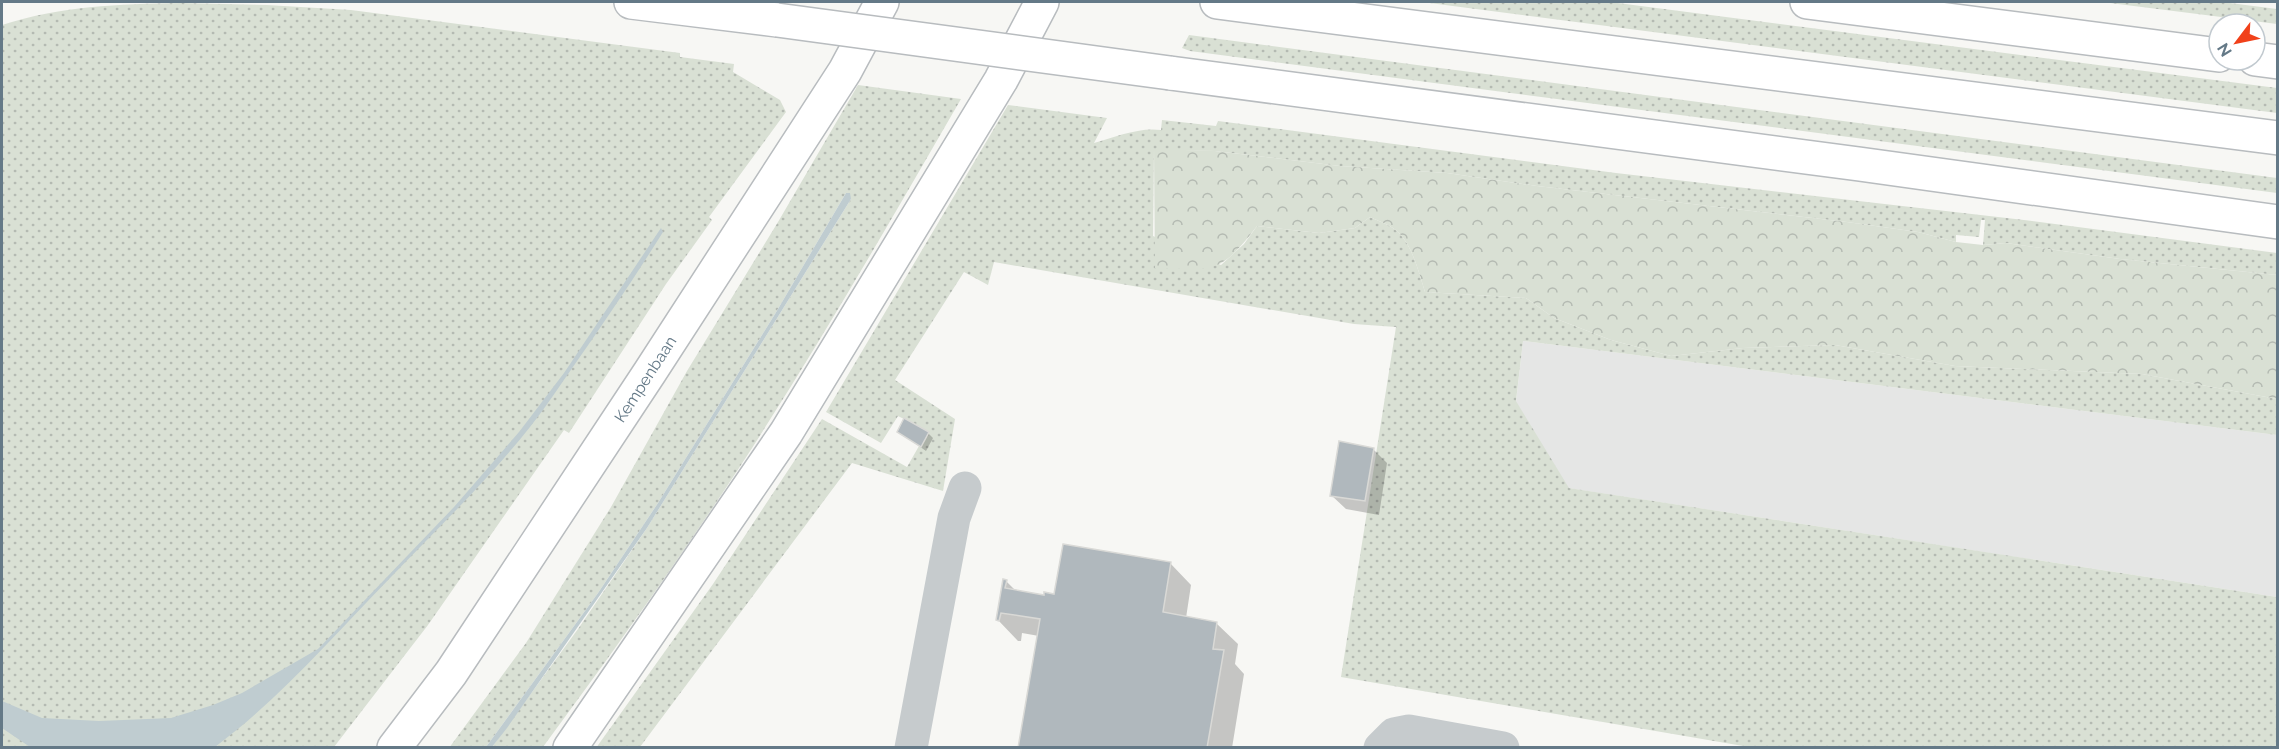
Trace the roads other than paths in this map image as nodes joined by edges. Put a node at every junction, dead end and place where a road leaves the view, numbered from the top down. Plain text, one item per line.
1 (631, 2) edge
2 (882, 2) edge
3 (1042, 2) edge
4 (1217, 2) edge
5 (1807, 2) edge
6 (2207, 53) edge
7 (2277, 138) edge
8 (2277, 222) edge
9 (965, 488) dead end
10 (394, 747) edge
11 (570, 747) edge
12 (911, 747) edge
13 (1380, 747) edge
14 (1503, 747) edge

1 - 8 highway, bridge
2 - 10 highway, Kempenbaan
3 - 11 highway
4 - 7 highway
5 - 6 highway
9 - 12 lane
13 - 14 lane

